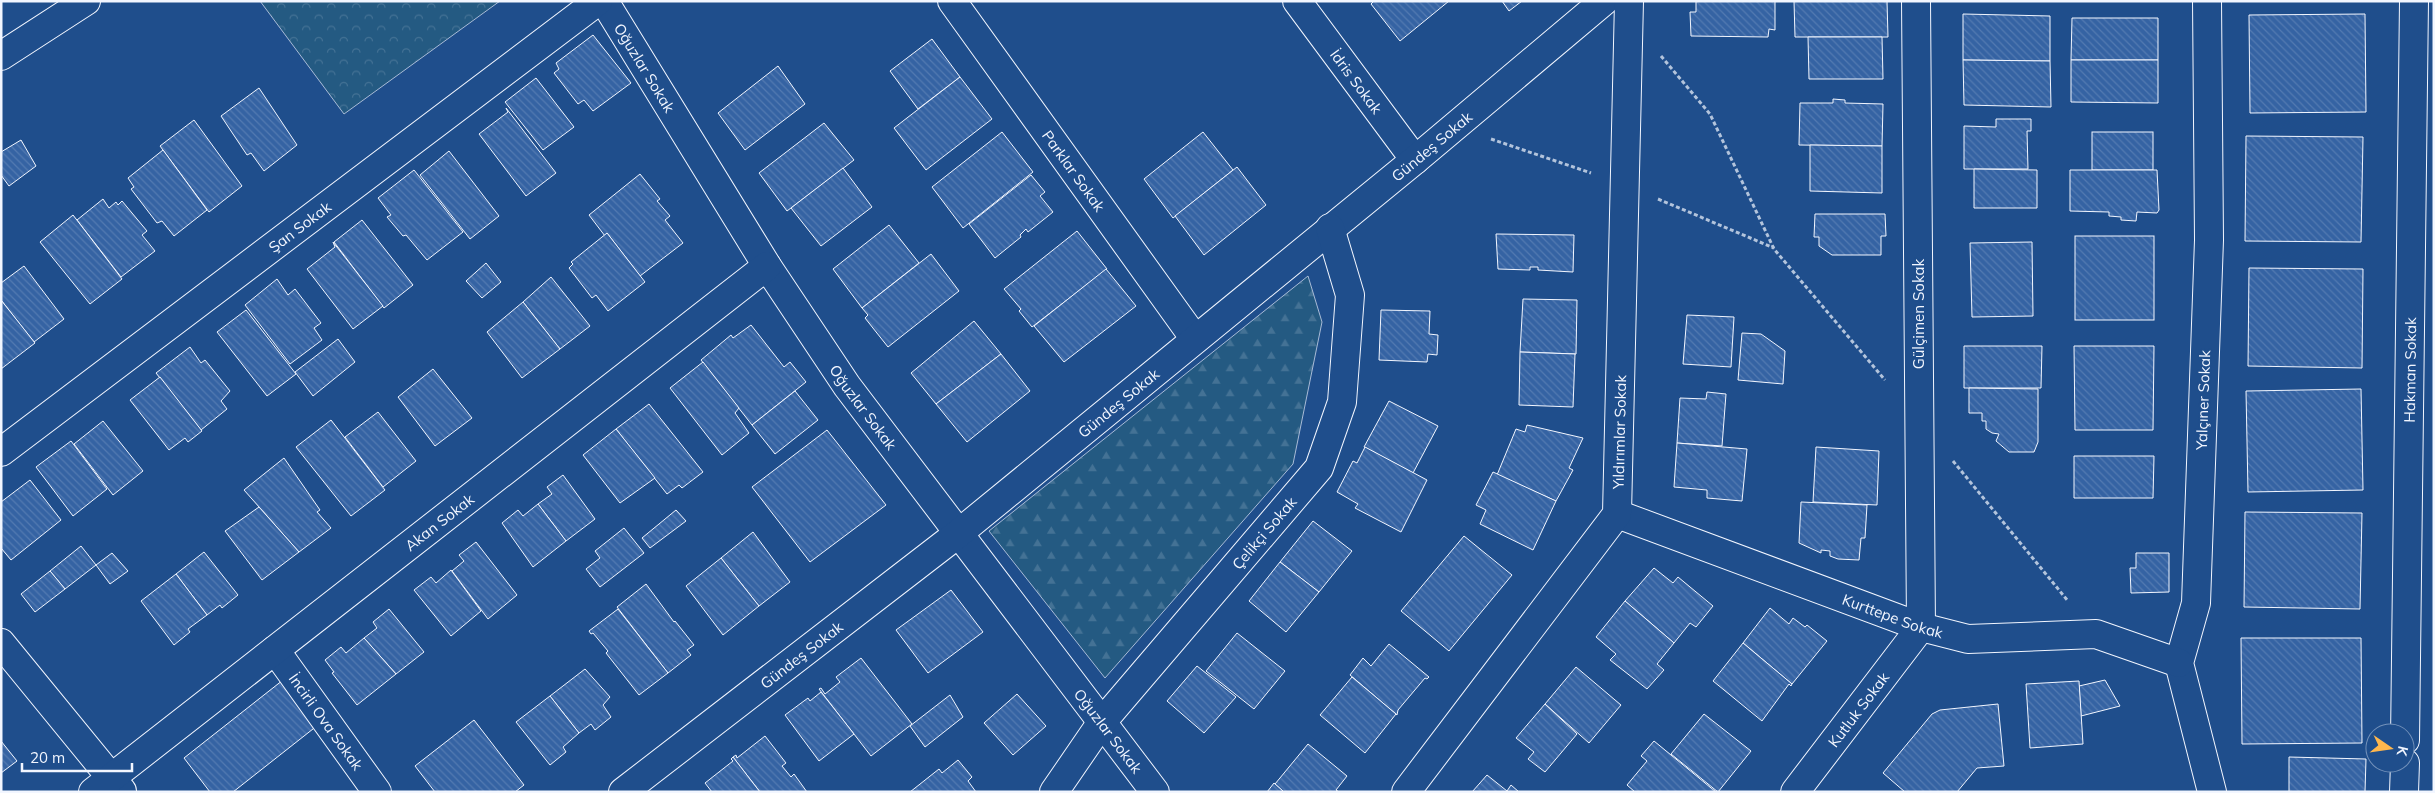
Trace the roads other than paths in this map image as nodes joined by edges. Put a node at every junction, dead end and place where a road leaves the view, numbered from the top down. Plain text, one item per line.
1 (86, 1) edge
2 (598, 1) edge
3 (604, 1) edge
4 (952, 1) edge
5 (1297, 1) edge
6 (1604, 1) edge
7 (1916, 1) edge
8 (2207, 1) edge
9 (2414, 1) edge
10 (1629, 10) edge
11 (1, 56) edge
12 (1415, 160) junction
13 (1330, 228) junction
14 (767, 266) junction
15 (1195, 339) junction
16 (1, 452) edge
17 (1617, 514) junction
18 (959, 533) junction
19 (1920, 627) junction
20 (1, 643) edge
21 (275, 650) junction
22 (2179, 663) junction
23 (1102, 722) junction
24 (2405, 723) edge
25 (2405, 773) edge
26 (109, 787) edge
27 (377, 792) edge
28 (624, 792) edge
29 (1054, 792) edge
30 (1155, 792) edge
31 (1406, 792) edge
32 (1795, 792) edge
33 (2212, 792) edge
34 (2404, 792) edge

1 - 11 street
2 - 16 street, Şan Sokak
3 - 14 street, Oğuzlar Sokak
4 - 15 street, Parklar Sokak
5 - 12 street, İdris Sokak
6 - 12 street, Gündeş Sokak
7 - 19 street, Gülçimen Sokak
8 - 22 street, Yalçıner Sokak
9 - 24 street, Hakman Sokak
10 - 17 street, Yıldırımlar Sokak
12 - 13 street, Gündeş Sokak
13 - 15 street, Gündeş Sokak
13 - 23 street, Çelikçi Sokak
14 - 18 street, Oğuzlar Sokak
14 - 21 street, Akan Sokak
15 - 18 street, Gündeş Sokak
17 - 19 street, Kurttepe Sokak
17 - 31 street
18 - 23 street, Oğuzlar Sokak
18 - 28 street, Gündeş Sokak
19 - 22 street, Kurttepe Sokak
19 - 32 street, Kutluk Sokak
20 - 26 street
21 - 26 street, Akan Sokak
21 - 27 street, İncirli Ova Sokak
22 - 33 street
23 - 29 street, Çelikçi Sokak
23 - 30 street, Oğuzlar Sokak
25 - 34 street

